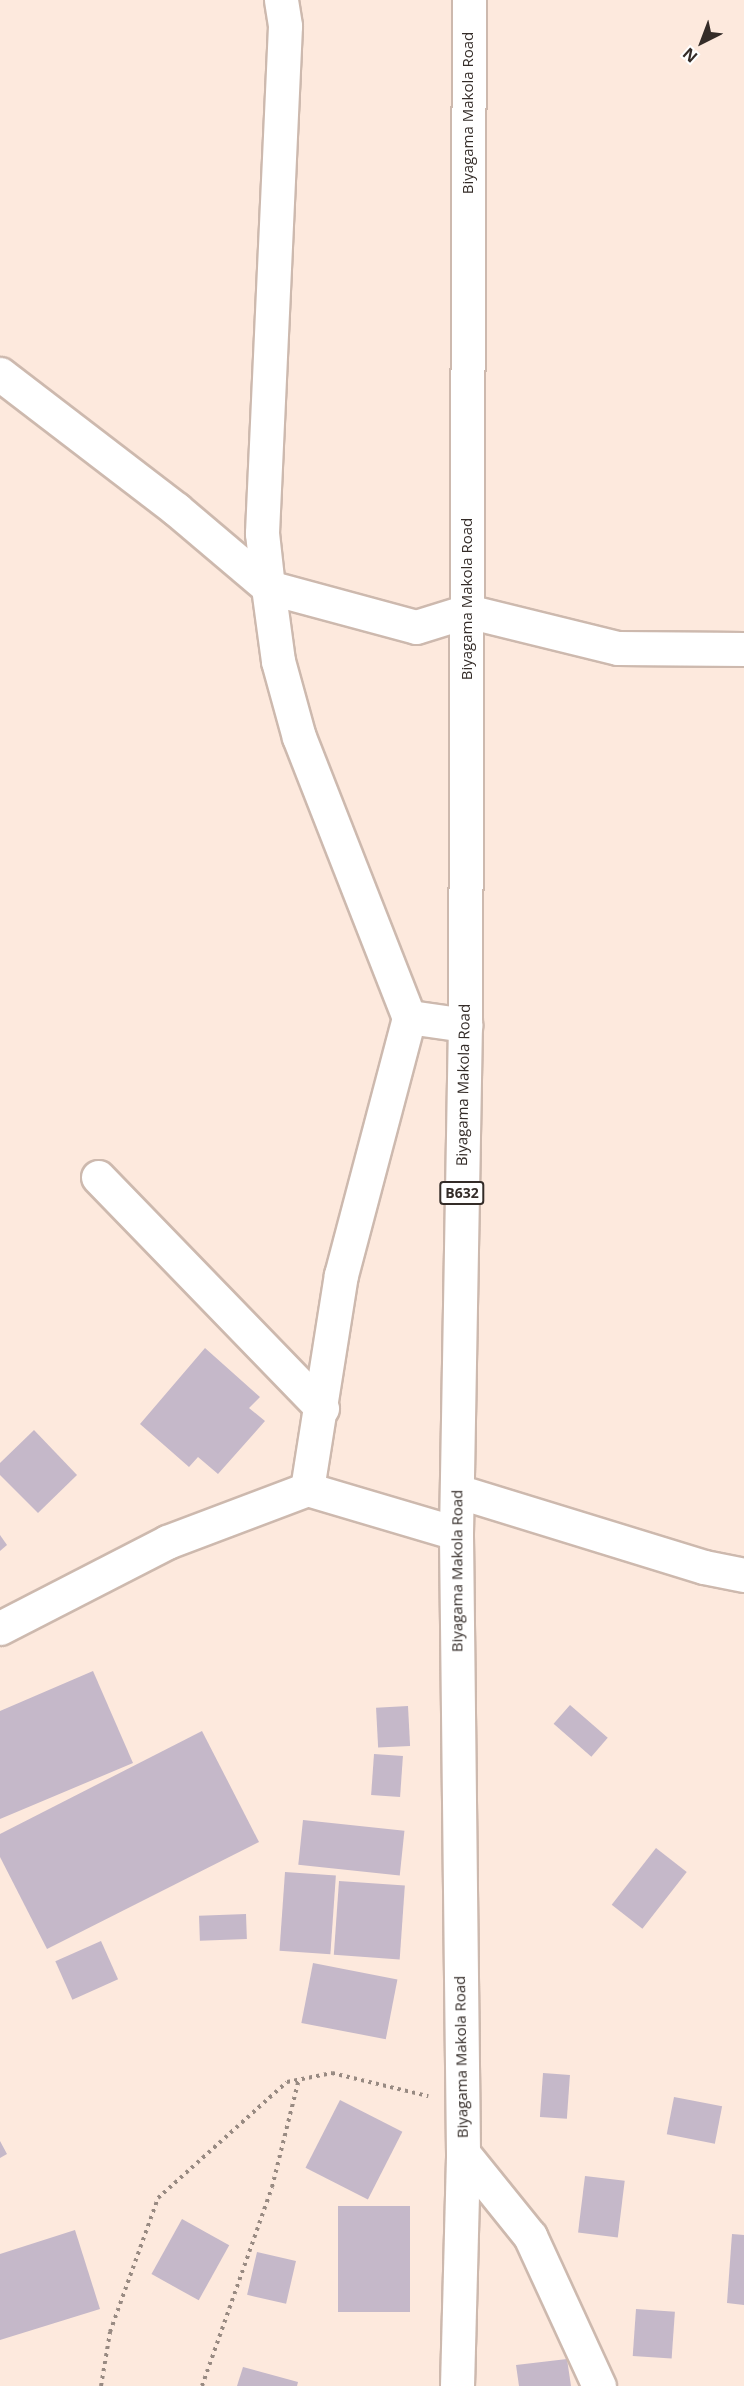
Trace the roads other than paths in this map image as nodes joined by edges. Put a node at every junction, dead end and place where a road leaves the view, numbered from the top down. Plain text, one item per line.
1 (282, 0) edge
2 (468, 0) edge
3 (0, 374) edge
4 (268, 587) junction
5 (467, 611) junction
6 (744, 649) edge
7 (409, 1017) junction
8 (465, 1025) junction
9 (98, 1177) dead end
10 (322, 1408) junction
11 (307, 1489) junction
12 (457, 1491) junction
13 (456, 1533) junction
14 (744, 1575) edge
15 (0, 1628) edge
16 (463, 2153) junction
17 (457, 2386) edge
18 (599, 2386) edge

1 - 4 street
2 - 5 street, Biyagama Makola Road / B632
3 - 4 street
4 - 5 street
4 - 7 street
5 - 6 street
5 - 8 street, Biyagama Makola Road / B632
7 - 8 street
7 - 10 street
8 - 12 street, Biyagama Makola Road / B632
9 - 10 street
10 - 11 street
11 - 13 street
11 - 15 street
12 - 13 street, Biyagama Makola Road / B632
12 - 14 street
13 - 16 street, Biyagama Makola Road / B632
16 - 17 street, Biyagama Makola Road / B632
16 - 18 street

